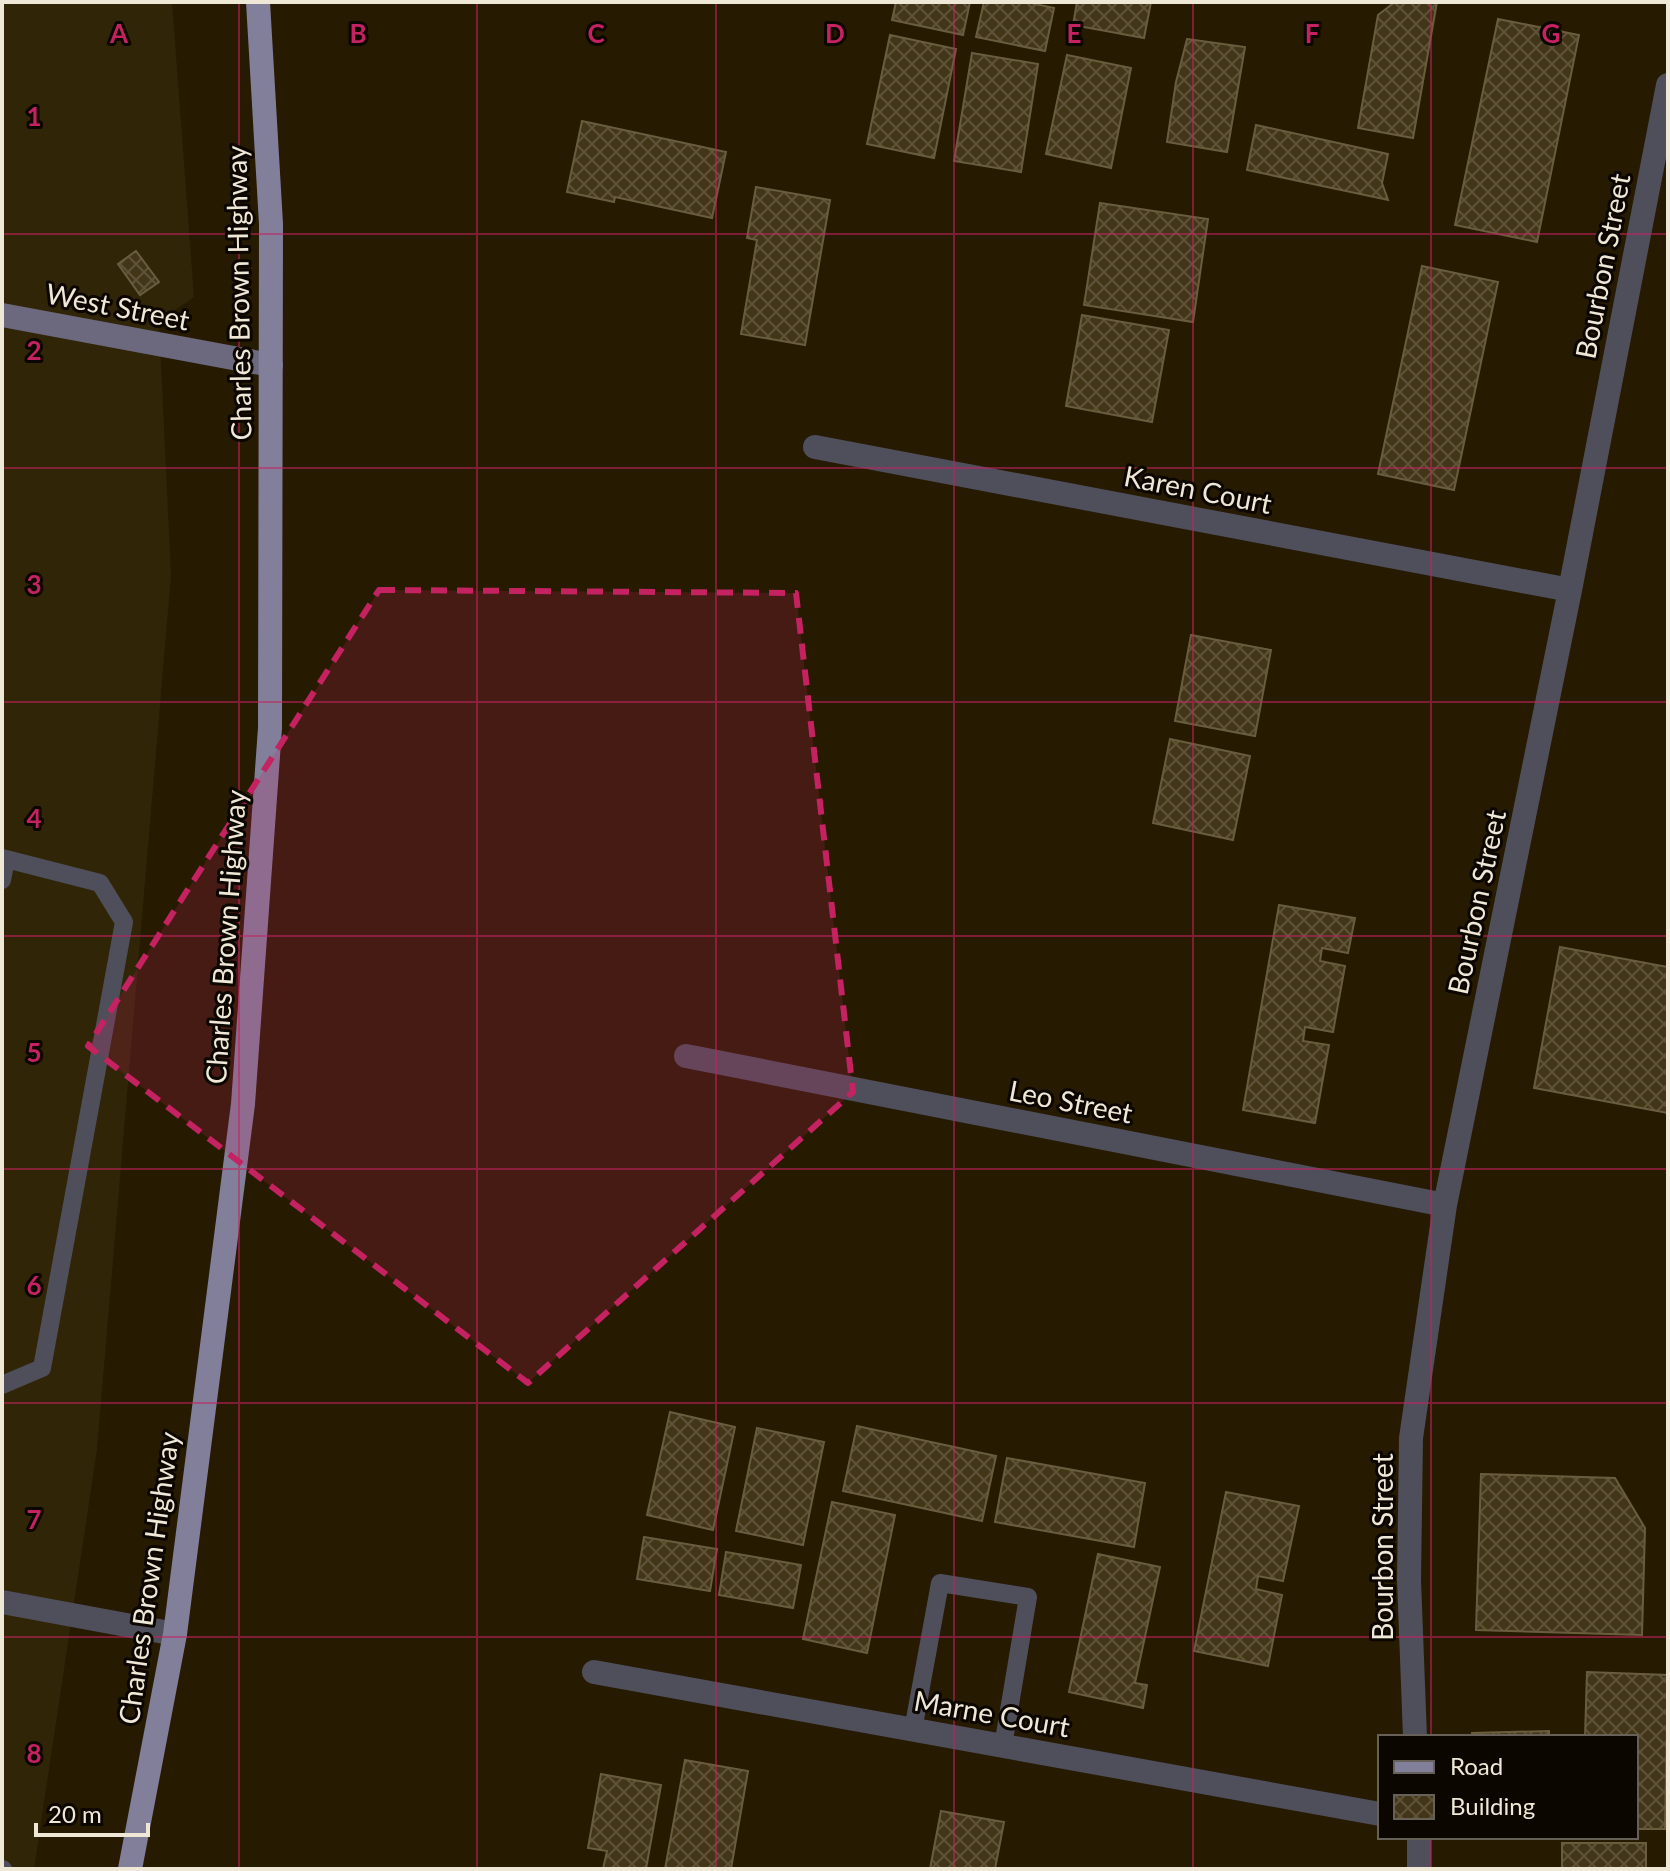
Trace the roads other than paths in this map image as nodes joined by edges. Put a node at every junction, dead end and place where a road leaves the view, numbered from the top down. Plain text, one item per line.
1 (258, 2) edge
2 (1668, 85) edge
3 (2, 315) edge
4 (271, 365) junction
5 (815, 447) dead end
6 (1570, 590) junction
7 (4, 859) edge
8 (2, 880) edge
9 (686, 1056) dead end
10 (1445, 1205) junction
11 (2, 1385) edge
12 (2, 1602) edge
13 (175, 1634) junction
14 (594, 1672) dead end
15 (913, 1730) junction
16 (1415, 1735) edge
17 (1003, 1746) junction
18 (1378, 1814) edge
19 (1419, 1839) edge
20 (130, 1869) edge
21 (1419, 1869) edge

1 - 4 main road, Charles Brown Highway
2 - 6 street, Bourbon Street
3 - 4 street, West Street
4 - 13 main road, Charles Brown Highway
5 - 6 street, Karen Court
6 - 10 street, Bourbon Street
7 - 8 lane
7 - 11 lane
9 - 10 street, Leo Street
10 - 16 street, Bourbon Street
12 - 13 street
13 - 20 main road, Charles Brown Highway
14 - 15 street, Marne Court
15 - 17 street, Marne Court
15 - 17 lane
17 - 18 street, Marne Court
19 - 21 street

